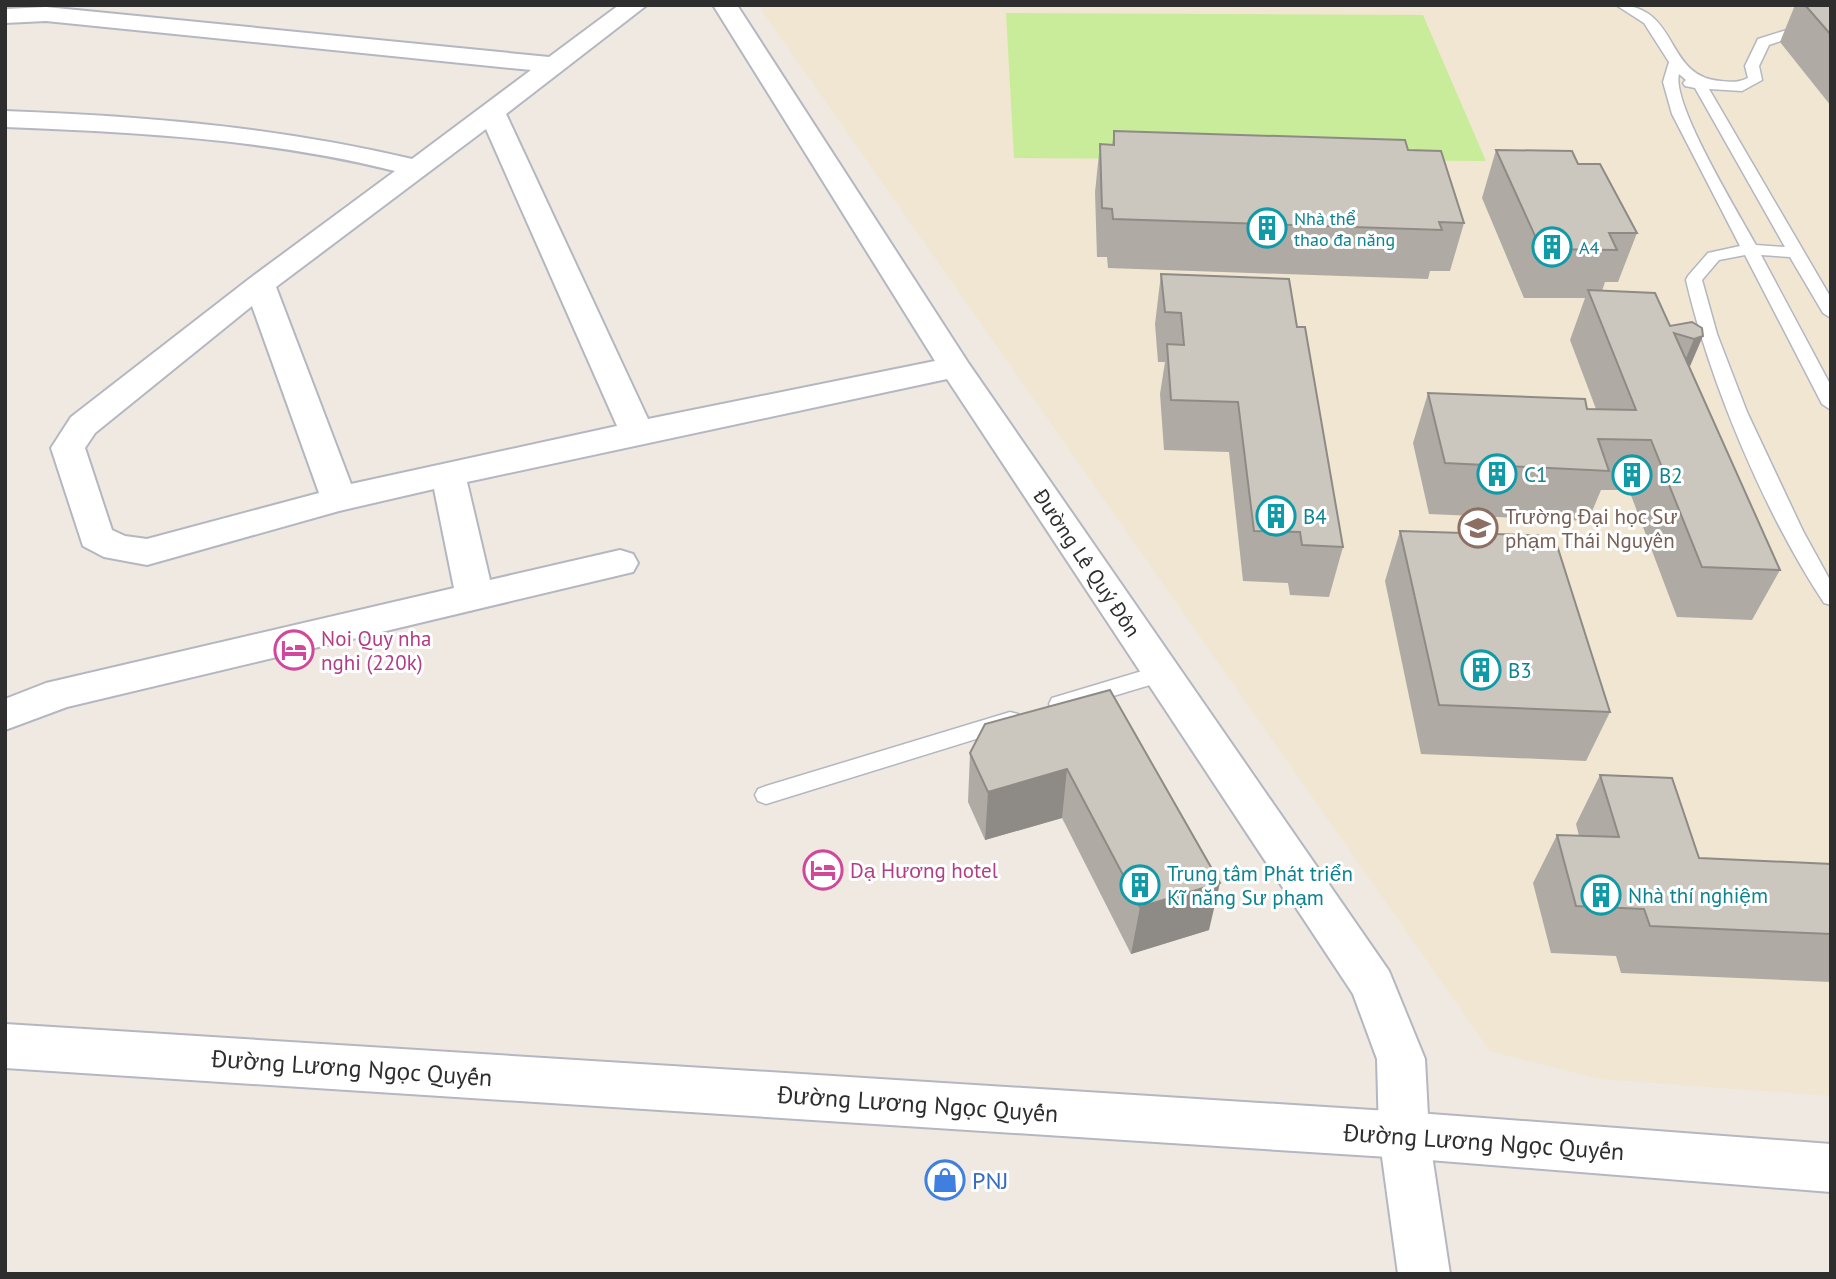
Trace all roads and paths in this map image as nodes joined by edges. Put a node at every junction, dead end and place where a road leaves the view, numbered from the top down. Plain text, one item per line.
1 (47, 5) edge
2 (635, 5) edge
3 (725, 5) edge
4 (1622, 5) edge
5 (13, 15) edge
6 (1831, 29) edge
7 (1676, 62) junction
8 (553, 65) junction
9 (1670, 82) junction
10 (1699, 83) junction
11 (492, 112) junction
12 (5, 119) edge
13 (416, 168) junction
14 (1748, 250) junction
15 (1797, 251) junction
16 (260, 285) junction
17 (1831, 313) edge
18 (955, 367) junction
19 (1825, 383) edge
20 (1831, 404) edge
21 (637, 432) junction
22 (448, 475) junction
23 (339, 499) junction
24 (620, 563) dead end
25 (474, 594) junction
26 (1831, 598) edge
27 (1162, 673) junction
28 (5, 715) edge
29 (766, 795) dead end
30 (5, 1046) edge
31 (1404, 1135) junction
32 (1831, 1168) edge
33 (1424, 1274) edge

1 - 5 lane
2 - 8 street
3 - 18 street, Đường Lê Quý Đôn
4 - 7 lane
5 - 8 street
6 - 10 lane
7 - 9 lane
7 - 10 lane
8 - 11 street
9 - 10 lane
9 - 14 lane
10 - 15 lane
11 - 13 street
11 - 21 street
12 - 13 street
13 - 16 street
14 - 15 lane
14 - 19 lane
14 - 26 lane
15 - 17 lane
16 - 23 street
16 - 23 street
18 - 21 street
18 - 27 street, Đường Lê Quý Đôn
19 - 20 lane
21 - 22 street
22 - 23 street
22 - 25 street
24 - 25 street
25 - 28 street
27 - 29 lane
27 - 31 street, Đường Lê Quý Đôn
30 - 31 street, Đường Lương Ngọc Quyến
31 - 32 street, Đường Lương Ngọc Quyến
31 - 33 street, Đường Lê Quý Đôn

